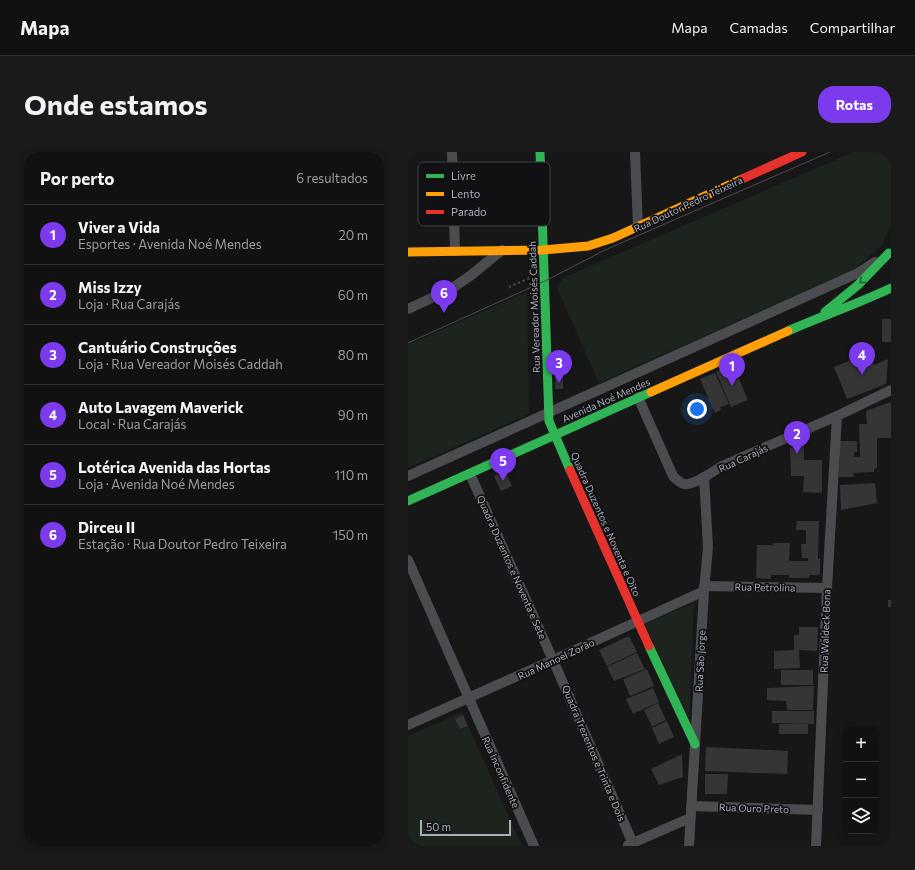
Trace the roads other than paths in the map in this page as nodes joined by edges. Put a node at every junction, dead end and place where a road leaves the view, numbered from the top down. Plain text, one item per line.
1 (452, 152) edge
2 (540, 152) edge
3 (635, 152) edge
4 (802, 152) edge
5 (452, 162) edge
6 (540, 162) edge
7 (454, 226) edge
8 (542, 226) edge
9 (638, 227) junction
10 (502, 250) junction
11 (542, 250) junction
12 (890, 250) edge
13 (455, 251) junction
14 (408, 252) edge
15 (891, 268) edge
16 (891, 288) edge
17 (408, 308) edge
18 (815, 320) junction
19 (891, 390) edge
20 (638, 397) junction
21 (548, 414) junction
22 (837, 416) junction
23 (555, 435) junction
24 (470, 474) junction
25 (408, 476) edge
26 (704, 477) junction
27 (408, 501) edge
28 (408, 560) edge
29 (704, 588) junction
30 (827, 588) junction
31 (637, 621) junction
32 (554, 660) junction
33 (469, 698) junction
34 (408, 725) edge
35 (695, 744) junction
36 (691, 806) junction
37 (818, 810) junction
38 (690, 818) junction
39 (631, 845) edge
40 (534, 846) edge
41 (689, 846) edge
42 (816, 846) edge

1 - 5 street
2 - 6 street, Rua Vereador Moisés Caddah
3 - 9 street
4 - 9 street, Rua Doutor Pedro Teixeira
7 - 13 street
8 - 11 street, Rua Vereador Moisés Caddah
9 - 11 street, Rua Doutor Pedro Teixeira
10 - 11 street, Rua Doutor Pedro Teixeira
10 - 13 street, Rua Doutor Pedro Teixeira
10 - 17 street
11 - 21 street, Rua Vereador Moisés Caddah
12 - 15 street
12 -> 18 street, Avenida Noé Mendes
12 - 21 street
13 - 14 street, Rua Doutor Pedro Teixeira
16 - 18 street, Avenida Noé Mendes
18 - 20 street, Avenida Noé Mendes
19 - 22 street, Rua Carajás
20 - 23 street, Avenida Noé Mendes
20 - 26 street, Rua Carajás
21 - 23 street, Rua Vereador Moisés Caddah
21 - 25 street
22 - 26 street, Rua Carajás
22 - 30 street, Rua Waldeck Bona
23 - 24 street, Avenida Noé Mendes
23 - 31 street, Quadra Duzentos e Noventa e Oito
24 - 27 street, Avenida Noé Mendes
24 - 32 street, Quadra Duzentos e Noventa e Sete
26 - 29 street, Rua São Jorge
28 - 33 street, Rua Inconfidente
29 - 30 street, Rua Petrolina
29 - 31 street, Rua Manoel Zorão
29 - 35 street, Rua São Jorge
30 - 37 street, Rua Waldeck Bona
31 - 32 street, Rua Manoel Zorão
31 - 35 street, Quadra Duzentos e Noventa e Oito
32 - 33 street, Rua Manoel Zorão
32 - 39 street, Quadra Trezentos e Trinta e Dois
33 - 34 street, Rua Manoel Zorão
33 - 40 street, Rua Inconfidente
35 - 36 street, Rua São Jorge
36 - 37 street, Rua Ouro Preto
36 - 38 street, Rua São Jorge
37 - 42 street, Rua Waldeck Bona
38 - 39 street
38 - 41 street, Rua São Jorge

